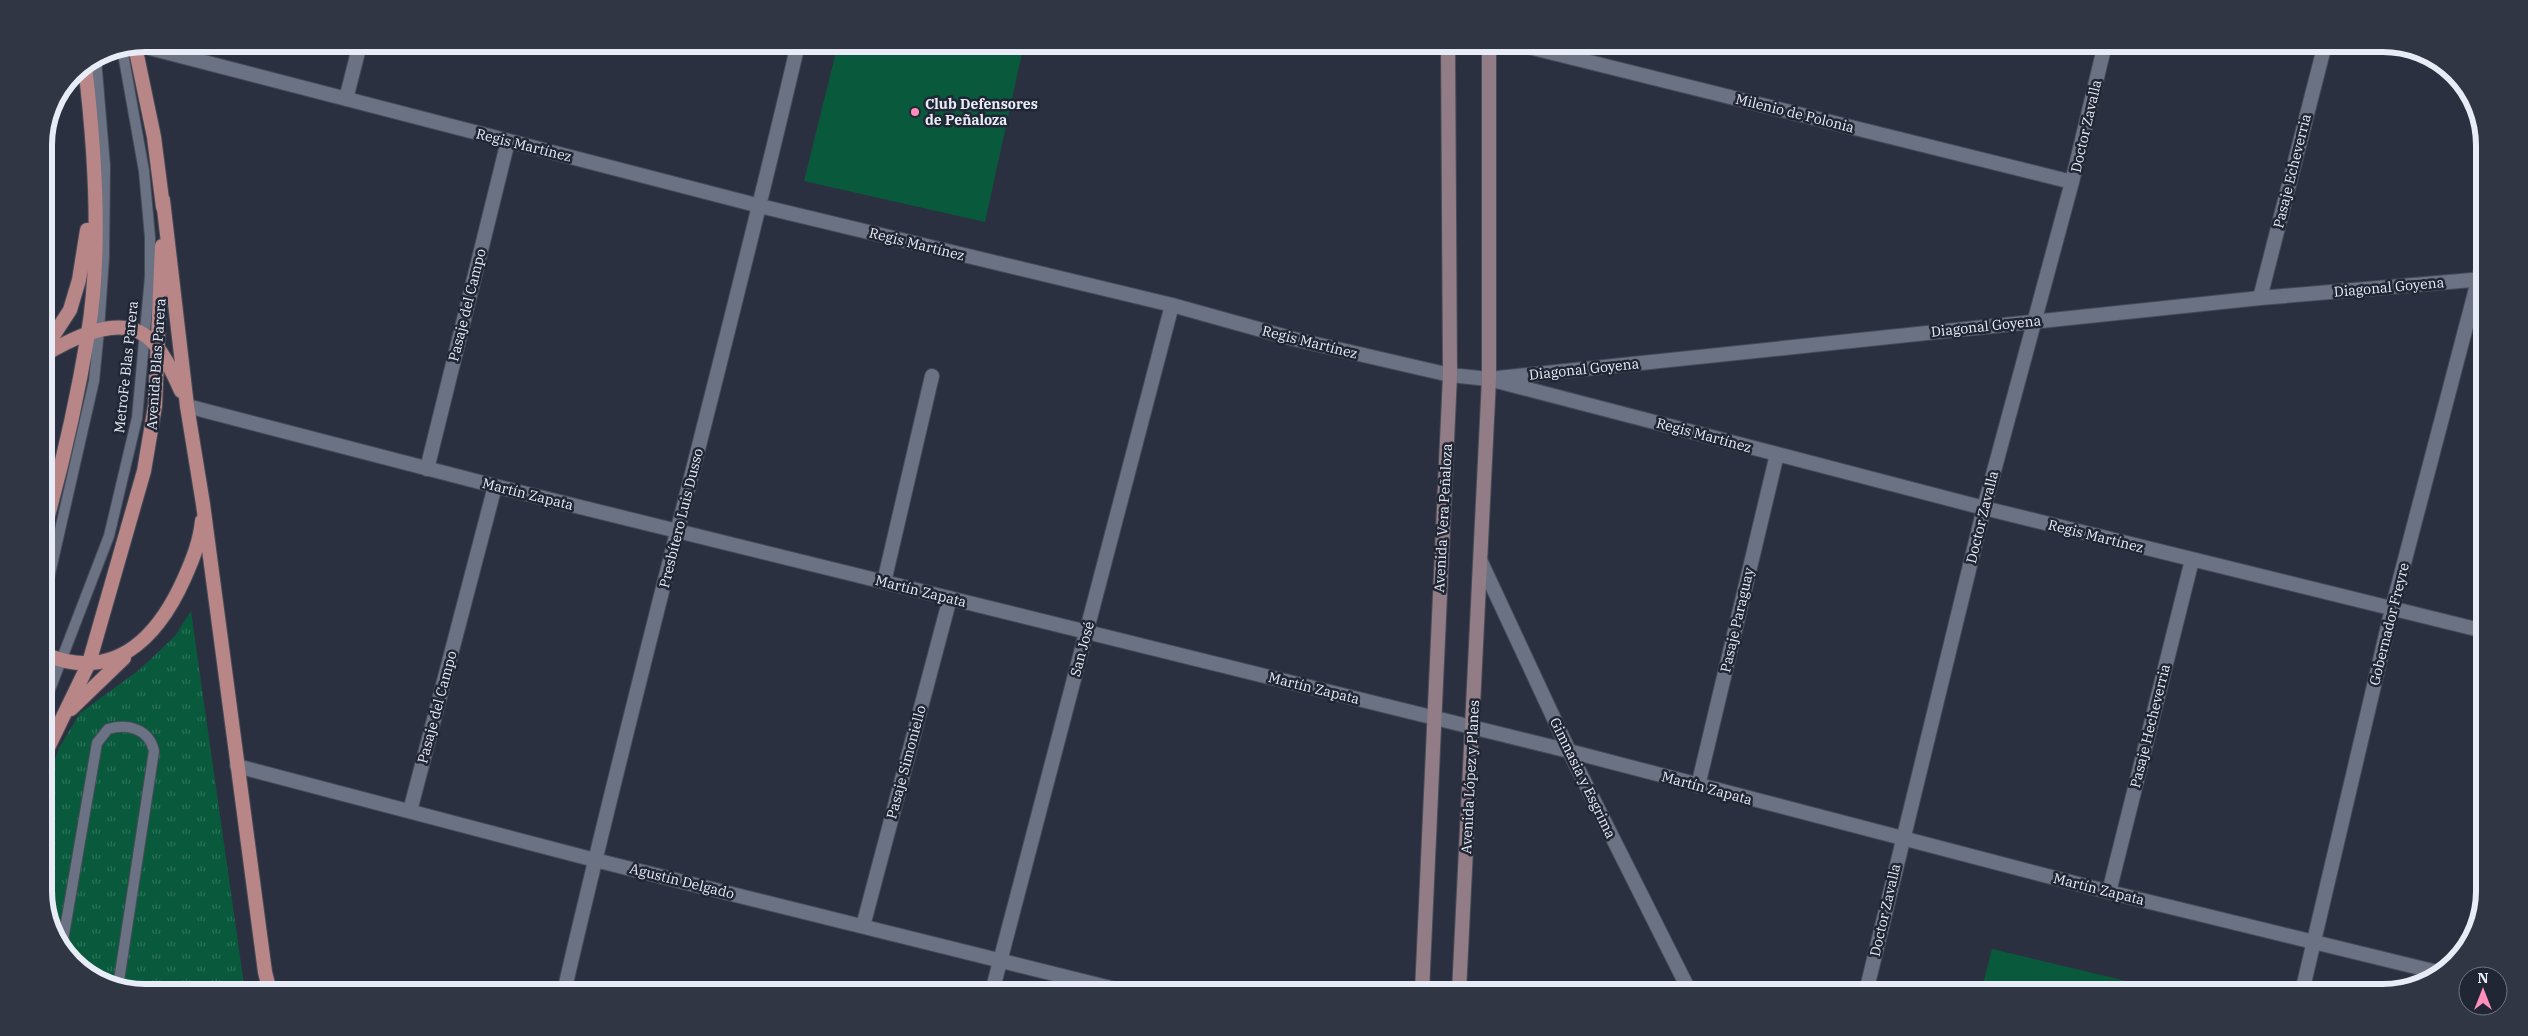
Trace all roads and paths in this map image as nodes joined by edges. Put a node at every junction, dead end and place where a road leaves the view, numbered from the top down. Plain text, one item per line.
1 (160, 52) edge
2 (358, 52) edge
3 (796, 52) edge
4 (1448, 52) edge
5 (1489, 52) edge
6 (1549, 52) edge
7 (2103, 52) edge
8 (2323, 52) edge
9 (137, 53) edge
10 (123, 55) edge
11 (97, 66) edge
12 (86, 75) edge
13 (346, 99) junction
14 (508, 141) junction
15 (95, 169) junction
16 (2072, 182) junction
17 (163, 200) junction
18 (760, 206) junction
19 (2475, 279) edge
20 (2260, 298) junction
21 (2475, 300) edge
22 (1172, 306) junction
23 (2034, 321) junction
24 (94, 331) junction
25 (145, 336) junction
26 (52, 337) edge
27 (52, 351) edge
28 (158, 352) junction
29 (1450, 375) junction
30 (932, 376) dead end
31 (1489, 379) junction
32 (187, 406) junction
33 (1776, 454) junction
34 (427, 469) junction
35 (494, 486) junction
36 (52, 497) edge
37 (204, 504) junction
38 (1984, 508) junction
39 (678, 532) junction
40 (2192, 560) junction
41 (1481, 562) junction
42 (53, 563) edge
43 (884, 582) junction
44 (950, 598) junction
45 (2392, 609) junction
46 (2476, 630) edge
47 (1086, 632) junction
48 (143, 642) junction
49 (53, 657) edge
50 (62, 660) junction
51 (89, 663) junction
52 (53, 683) edge
53 (1434, 718) junction
54 (1472, 727) junction
55 (53, 737) edge
56 (53, 740) edge
57 (1569, 751) junction
58 (237, 766) junction
59 (1698, 786) junction
60 (410, 811) junction
61 (1902, 839) junction
62 (595, 860) junction
63 (2109, 892) junction
64 (863, 926) junction
65 (64, 935) edge
66 (2314, 941) junction
67 (999, 960) junction
68 (2430, 970) edge
69 (119, 980) edge
70 (268, 984) edge
71 (566, 984) edge
72 (994, 984) edge
73 (1096, 984) edge
74 (1422, 984) edge
75 (1459, 984) edge
76 (1686, 984) edge
77 (1868, 984) edge
78 (2304, 984) edge

1 - 13 street, Regis Martínez
2 - 13 street
3 - 18 street, Presbítero Luis Dusso
4 - 29 main road, Avenida Vera Peñaloza
5 - 31 main road
6 - 16 street, Milenio de Polonia
7 - 16 street, Doctor Zavalla
8 - 20 street, Pasaje Echeverria
9 - 17 main road, Avenida Blas Parera
10 - 25 lane, MetroFe Blas Parera
11 - 24 lane
12 - 15 main road
13 - 14 street, Regis Martínez
14 - 18 street, Regis Martínez
14 - 34 street, Pasaje del Campo
15 - 24 main road
15 - 26 main road
16 - 23 street, Doctor Zavalla
17 - 28 main road, Avenida Blas Parera
17 - 32 main road
18 - 22 street, Regis Martínez
18 - 39 street, Presbítero Luis Dusso
19 - 20 street, Diagonal Goyena
20 - 23 street, Diagonal Goyena
21 - 45 street, Gobernador Freyre
22 - 29 street, Regis Martínez
22 - 47 street, San José
23 - 31 street, Diagonal Goyena
23 - 38 street, Doctor Zavalla
24 - 25 main road
24 - 27 main road
24 - 36 main road
24 - 42 lane
25 - 28 main road
25 - 50 lane, MetroFe Blas Parera
28 - 32 main road
28 - 51 main road, Avenida Blas Parera
29 - 31 street, Regis Martínez
29 - 53 main road, Avenida Vera Peñaloza
30 - 43 street
31 - 33 street, Regis Martínez
31 - 41 main road
32 - 34 street, Martín Zapata
32 - 37 main road
33 - 38 street, Regis Martínez
33 - 59 street, Pasaje Paraguay
34 - 35 street, Martín Zapata
35 - 39 street, Martín Zapata
35 - 60 street, Pasaje del Campo
37 - 48 main road
37 - 58 main road
38 - 40 street, Regis Martínez
38 - 61 street, Doctor Zavalla
39 - 43 street, Martín Zapata
39 - 62 street, Presbítero Luis Dusso
40 - 45 street, Regis Martínez
40 - 63 street, Pasaje Hecheverria
41 - 54 main road, Avenida López y Planes
41 - 57 street, Gimnasia y Esgrima
43 - 44 street, Martín Zapata
44 - 47 street, Martín Zapata
44 - 64 street, Pasaje Simoniello
45 - 46 street, Regis Martínez
45 - 66 street, Gobernador Freyre
47 - 53 street, Martín Zapata
47 - 67 street, San José
48 - 51 main road
48 - 56 main road
49 - 50 main road
50 - 51 main road
50 - 52 lane, MetroFe Blas Parera
51 - 55 main road, Avenida Blas Parera
53 - 54 street, Martín Zapata
53 - 74 main road, Avenida Vera Peñaloza
54 - 57 street, Martín Zapata
54 - 75 main road, Avenida López y Planes
57 - 59 street, Martín Zapata
57 - 76 street, Gimnasia y Esgrima
58 - 60 street, Agustín Delgado
58 - 70 main road
59 - 61 street, Martín Zapata
60 - 62 street, Agustín Delgado
61 - 63 street, Martín Zapata
61 - 77 street, Doctor Zavalla
62 - 64 street, Agustín Delgado
62 - 71 street, Presbítero Luis Dusso
63 - 66 street, Martín Zapata
64 - 67 street, Agustín Delgado
65 - 69 lane
66 - 68 street, Martín Zapata
66 - 78 street, Gobernador Freyre
67 - 72 street, San José
67 - 73 street, Agustín Delgado

